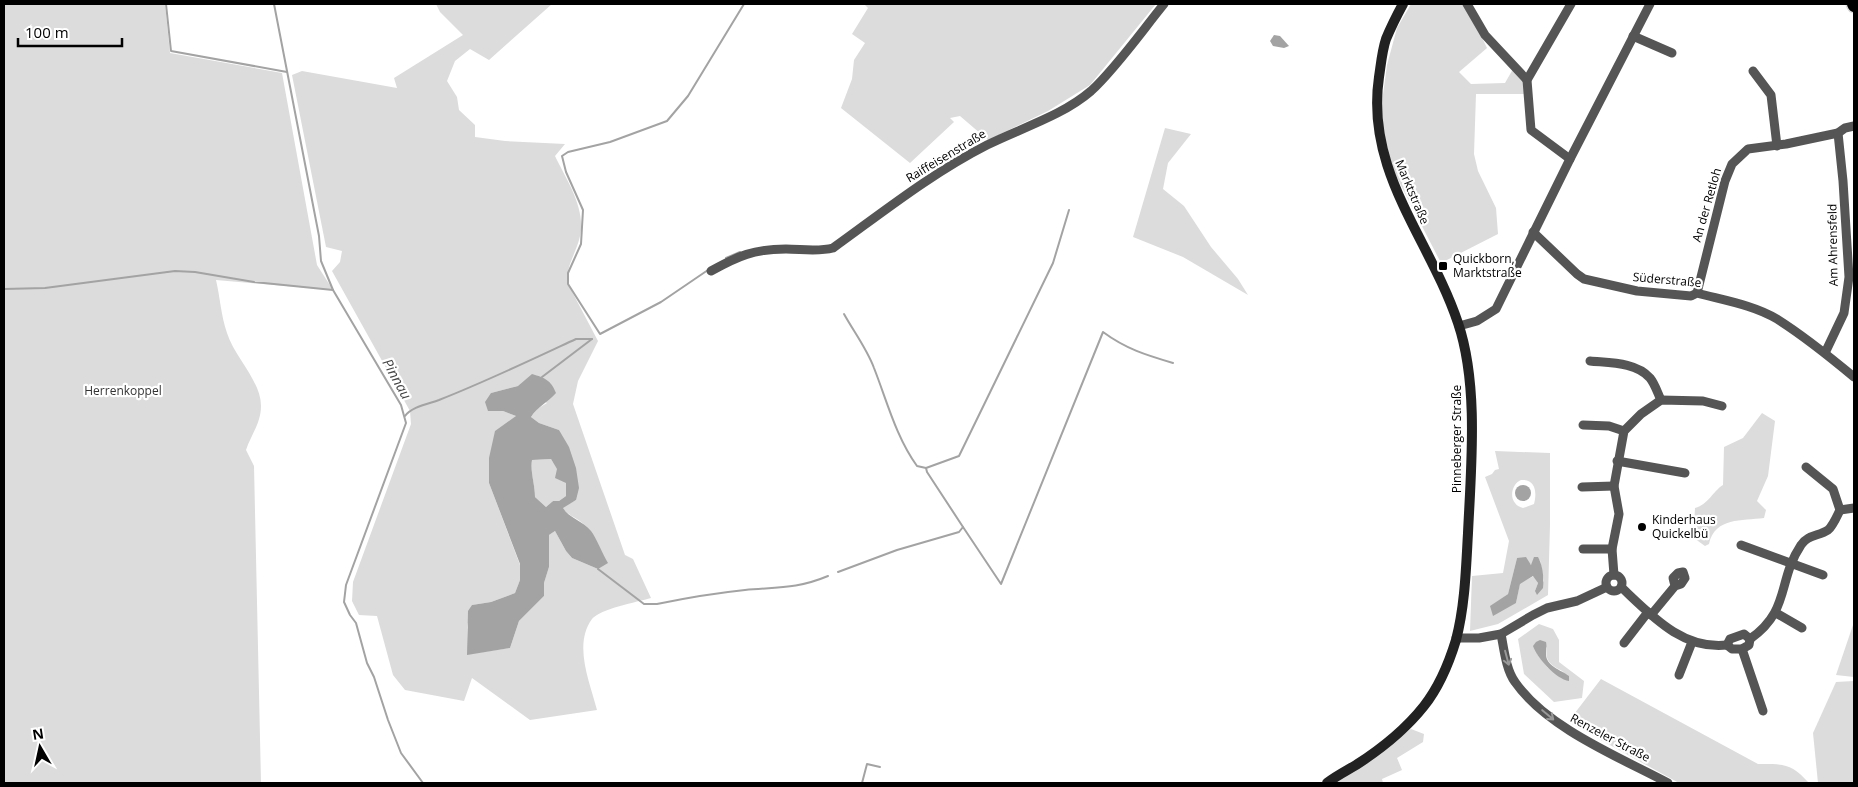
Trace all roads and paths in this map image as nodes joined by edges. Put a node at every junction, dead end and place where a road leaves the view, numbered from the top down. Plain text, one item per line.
1 (1164, 4) edge
2 (1403, 4) edge
3 (1467, 4) edge
4 (1571, 4) edge
5 (1650, 4) edge
6 (1633, 36) junction
7 (1672, 54) dead end
8 (1753, 71) dead end
9 (1527, 80) junction
10 (1854, 126) edge
11 (1838, 133) junction
12 (1777, 146) junction
13 (1570, 159) junction
14 (1533, 232) junction
15 (711, 271) dead end
16 (1697, 293) junction
17 (1459, 326) junction
18 (1825, 353) junction
19 (1590, 362) dead end
20 (1854, 377) edge
21 (1661, 400) junction
22 (1722, 406) dead end
23 (1583, 425) dead end
24 (1624, 431) junction
25 (1617, 461) junction
26 (1806, 468) dead end
27 (1685, 473) dead end
28 (1614, 486) junction
29 (1582, 488) dead end
30 (1854, 508) edge
31 (1840, 510) junction
32 (1740, 545) dead end
33 (1583, 549) dead end
34 (1612, 549) junction
35 (1790, 563) junction
36 (1823, 575) dead end
37 (1614, 576) junction
38 (1675, 586) dead end
39 (1607, 587) junction
40 (1621, 587) junction
41 (1649, 613) junction
42 (1776, 613) junction
43 (1802, 628) dead end
44 (1501, 634) junction
45 (1456, 638) junction
46 (1750, 639) junction
47 (1692, 642) junction
48 (1624, 643) dead end
49 (1727, 645) junction
50 (1742, 648) junction
51 (1679, 674) dead end
52 (1763, 711) dead end
53 (1326, 783) edge
54 (1668, 783) edge

1 - 15 street, Raiffeisenstraße
2 - 17 main road, Marktstraße
3 - 9 street
4 - 9 street
5 - 6 street
6 - 7 street
6 - 13 street
8 - 12 street
9 - 13 street
10 - 11 street, An der Retloh
11 - 12 street, An der Retloh
11 - 18 street, Am Ahrensfeld
12 - 16 street, An der Retloh
13 - 14 street
14 - 16 street, Süderstraße
14 - 17 street
16 - 18 street, Süderstraße
17 - 45 main road, Pinneberger Straße
18 - 20 street, Süderstraße
19 - 21 street
21 - 22 street
21 - 24 street
23 - 24 street
24 - 25 street
25 - 27 street
25 - 28 street
26 - 31 street
28 - 29 street
28 - 34 street
30 - 31 street
31 - 35 street
32 - 35 street
33 - 34 street
34 - 37 street
35 - 36 street
35 - 42 street
37 - 39 street
37 - 40 street
38 - 41 street
39 - 40 street
39 - 44 street
40 - 41 street
41 - 47 street
41 - 48 street
42 - 43 street
42 - 46 street
44 - 45 street
44 -> 54 street, Renzeler Straße
45 - 53 main road, Pinneberger Straße
46 - 49 street
46 - 50 street
47 - 49 street
47 - 51 street
49 - 50 street
50 - 52 street

